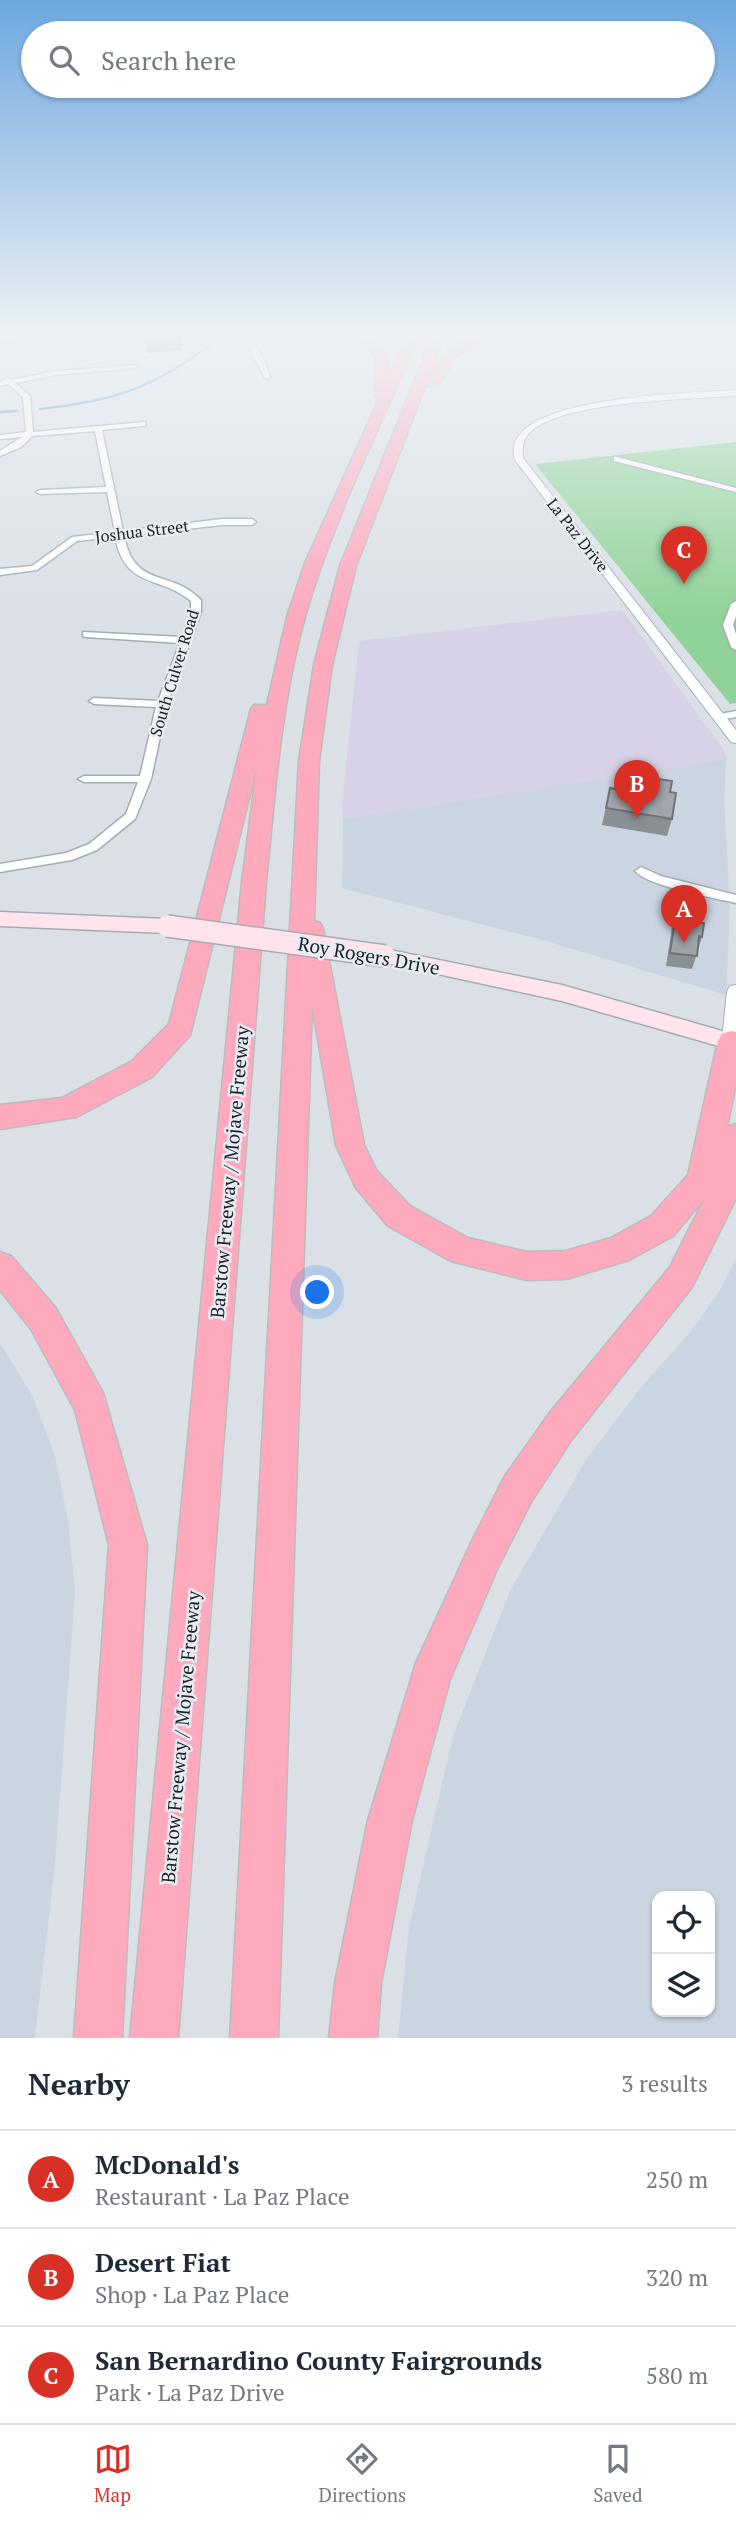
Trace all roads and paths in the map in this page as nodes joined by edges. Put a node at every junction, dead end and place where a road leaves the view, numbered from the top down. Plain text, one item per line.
1 (29, 427) edge
2 (108, 427) edge
3 (373, 427) edge
4 (403, 427) edge
5 (408, 427) edge
6 (530, 427) edge
7 (98, 428) junction
8 (30, 434) junction
9 (0, 437) edge
10 (0, 454) edge
11 (391, 457) junction
12 (617, 459) dead end
13 (110, 489) junction
14 (736, 490) edge
15 (40, 492) dead end
16 (252, 522) dead end
17 (119, 533) junction
18 (0, 572) edge
19 (736, 604) edge
20 (296, 617) junction
21 (86, 634) dead end
22 (185, 640) junction
23 (736, 648) edge
24 (94, 701) dead end
25 (162, 704) junction
26 (736, 714) edge
27 (719, 717) junction
28 (736, 739) edge
29 (84, 779) dead end
30 (145, 779) junction
31 (0, 868) edge
32 (641, 871) dead end
33 (303, 883) junction
34 (736, 899) edge
35 (0, 919) edge
36 (736, 991) edge
37 (734, 1046) edge
38 (0, 1117) edge
39 (736, 1136) edge
40 (0, 1266) edge
41 (98, 2038) edge
42 (154, 2038) edge
43 (254, 2038) edge
44 (353, 2038) edge

1 - 8 street
2 - 7 street
3 - 20 highway, Barstow Freeway / Mojave Freeway
4 - 11 highway
5 - 11 highway
6 - 27 street, La Paz Drive
7 - 8 street
7 - 13 street, South Culver Road
8 - 9 street
8 - 10 street
11 - 33 highway
12 - 14 street
13 - 15 street
13 - 17 street, South Culver Road
16 - 17 street, Joshua Street
17 - 18 street, Joshua Street
17 - 22 street, South Culver Road
19 - 23 street
20 - 38 highway
20 - 42 highway, Barstow Freeway / Mojave Freeway
21 - 22 street
22 - 25 street, South Culver Road
24 - 25 street
25 - 30 street, South Culver Road
26 - 27 street
27 - 28 street, La Paz Drive
29 - 30 street
30 - 31 street, South Culver Road
32 - 34 street
33 - 37 highway
33 - 43 highway
35 - 37 main road, Roy Rogers Drive, bridge
36 - 37 street
39 - 44 highway
40 - 41 highway

